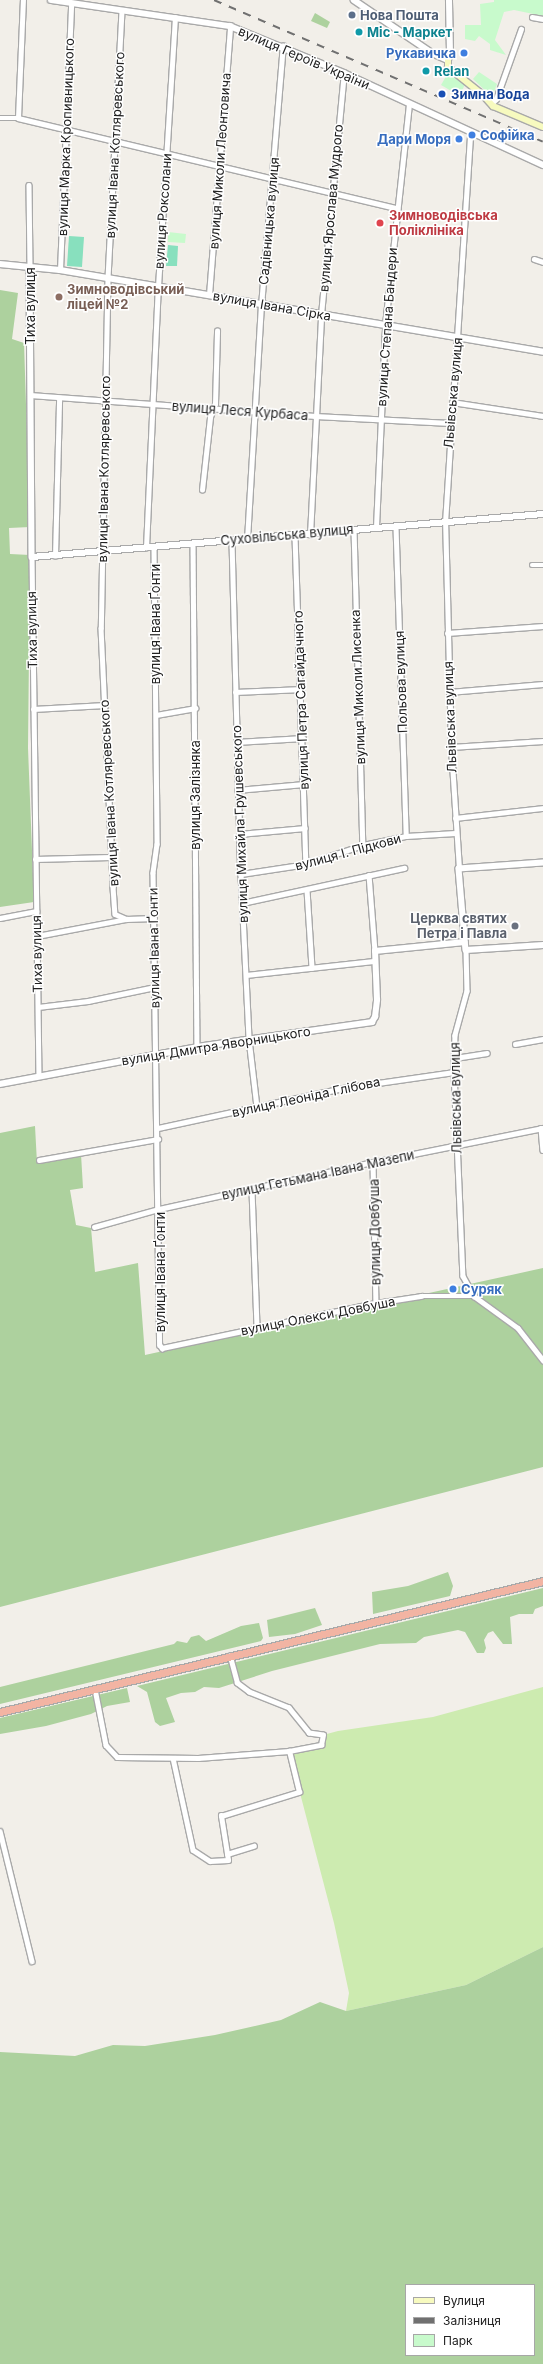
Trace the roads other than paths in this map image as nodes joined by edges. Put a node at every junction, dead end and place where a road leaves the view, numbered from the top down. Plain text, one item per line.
1 (23, 0) edge
2 (51, 0) edge
3 (354, 0) edge
4 (449, 0) edge
5 (71, 3) junction
6 (122, 11) junction
7 (532, 17) dead end
8 (175, 18) junction
9 (543, 19) edge
10 (230, 26) junction
11 (521, 29) dead end
12 (283, 46) junction
13 (448, 60) junction
14 (344, 73) junction
15 (408, 104) junction
16 (491, 104) junction
17 (0, 118) edge
18 (18, 118) junction
19 (543, 127) edge
20 (66, 130) junction
21 (470, 133) junction
22 (115, 141) junction
23 (166, 153) junction
24 (218, 165) junction
25 (543, 165) edge
26 (274, 179) junction
27 (29, 185) dead end
28 (332, 193) junction
29 (397, 208) junction
30 (534, 259) dead end
31 (543, 262) edge
32 (0, 264) edge
33 (30, 267) junction
34 (60, 270) junction
35 (108, 279) junction
36 (158, 287) junction
37 (209, 295) junction
38 (261, 306) junction
39 (321, 315) junction
40 (384, 326) junction
41 (217, 331) dead end
42 (458, 339) junction
43 (543, 352) edge
44 (30, 395) junction
45 (58, 398) junction
46 (105, 401) junction
47 (452, 402) junction
48 (152, 404) junction
49 (213, 408) junction
50 (255, 412) junction
51 (315, 416) junction
52 (543, 416) edge
53 (381, 419) junction
54 (450, 423) junction
55 (202, 490) dead end
56 (543, 514) edge
57 (445, 524) junction
58 (376, 527) junction
59 (396, 527) junction
60 (354, 529) junction
61 (310, 535) junction
62 (295, 536) junction
63 (247, 540) junction
64 (232, 541) junction
65 (193, 543) junction
66 (154, 547) junction
67 (146, 548) junction
68 (102, 552) junction
69 (55, 556) junction
70 (32, 557) junction
71 (532, 565) dead end
72 (543, 565) edge
73 (543, 626) edge
74 (447, 633) junction
75 (543, 684) edge
76 (302, 689) junction
77 (235, 692) junction
78 (449, 692) junction
79 (104, 705) junction
80 (195, 708) junction
81 (33, 709) junction
82 (156, 715) junction
83 (303, 738) junction
84 (236, 742) junction
85 (543, 742) edge
86 (451, 747) junction
87 (304, 784) junction
88 (237, 790) junction
89 (543, 808) edge
90 (454, 818) junction
91 (305, 828) junction
92 (455, 833) junction
93 (239, 834) junction
94 (406, 836) junction
95 (363, 845) junction
96 (110, 857) junction
97 (35, 859) junction
98 (543, 863) edge
99 (306, 864) junction
100 (404, 868) dead end
101 (459, 870) junction
102 (240, 874) junction
103 (369, 875) junction
104 (307, 890) junction
105 (242, 903) junction
106 (36, 911) junction
107 (0, 918) edge
108 (154, 918) junction
109 (126, 919) junction
110 (37, 936) junction
111 (465, 942) junction
112 (543, 945) edge
113 (466, 950) junction
114 (375, 951) junction
115 (373, 961) junction
116 (312, 968) junction
117 (246, 975) junction
118 (155, 987) junction
119 (38, 1007) junction
120 (249, 1039) junction
121 (543, 1039) edge
122 (514, 1044) dead end
123 (197, 1047) junction
124 (487, 1053) dead end
125 (157, 1055) junction
126 (455, 1058) junction
127 (454, 1072) junction
128 (39, 1076) junction
129 (0, 1084) edge
130 (257, 1107) junction
131 (158, 1128) junction
132 (542, 1128) edge
133 (158, 1139) junction
134 (456, 1145) junction
135 (543, 1150) edge
136 (39, 1160) dead end
137 (373, 1162) junction
138 (252, 1190) junction
139 (159, 1209) junction
140 (94, 1226) dead end
141 (474, 1296) junction
142 (376, 1303) junction
143 (257, 1328) junction
144 (162, 1348) joint
145 (543, 1360) edge
146 (543, 1581) edge
147 (230, 1656) junction
148 (95, 1689) junction
149 (0, 1712) edge
150 (289, 1751) junction
151 (173, 1758) junction
152 (0, 1830) edge
153 (254, 1846) dead end
154 (227, 1854) junction
155 (32, 1961) dead end

1 - 18 street
2 - 5 street, вулиця Героїв України
3 - 13 street
4 - 13 street
5 - 6 street, вулиця Героїв України
5 - 20 street, вулиця Марка Кропивницького
6 - 8 street, вулиця Героїв України
6 - 22 street, вулиця Івана Котляревського
7 - 9 street
8 - 10 street, вулиця Героїв України
8 - 23 street, вулиця Роксолани
10 - 12 street, вулиця Героїв України
10 - 24 street, вулиця Миколи Леонтовича
11 - 16 street
12 - 14 street, вулиця Героїв України
12 - 26 street, Садівницька вулиця
13 - 16 main road
14 - 15 street, вулиця Героїв України
14 - 28 street, вулиця Ярослава Мудрого
15 - 21 street, вулиця Героїв України
15 - 29 street, вулиця Степана Бандери
16 - 19 main road
17 - 18 street
18 - 20 street
20 - 22 street
20 - 34 street, вулиця Марка Кропивницького
21 - 25 street, вулиця Героїв України
21 - 42 street, Львівська вулиця
22 - 23 street
22 - 35 street, вулиця Івана Котляревського
23 - 24 street
23 - 36 street, вулиця Роксолани
24 - 26 street
24 - 37 street, вулиця Миколи Леонтовича
26 - 28 street
26 - 38 street, Садівницька вулиця
27 - 33 street, Тиха вулиця
28 - 29 street
28 - 39 street, вулиця Ярослава Мудрого
29 - 40 street, вулиця Степана Бандери
30 - 31 street
32 - 33 street, вулиця Івана Сірка
33 - 34 street, вулиця Івана Сірка
33 - 44 street, Тиха вулиця
34 - 35 street, вулиця Івана Сірка
35 - 36 street, вулиця Івана Сірка
35 - 46 street, вулиця Івана Котляревського
36 - 37 street, вулиця Івана Сірка
36 - 48 street, вулиця Роксолани
37 - 38 street, вулиця Івана Сірка
38 - 39 street, вулиця Івана Сірка
38 - 50 street, Садівницька вулиця
39 - 40 street, вулиця Івана Сірка
39 - 51 street, вулиця Ярослава Мудрого
40 - 42 street, вулиця Івана Сірка
40 - 53 street, вулиця Степана Бандери
41 - 49 street
42 - 43 street, вулиця Івана Сірка
42 - 47 street, Львівська вулиця
44 - 45 street, вулиця Леся Курбаса
44 - 70 street, Тиха вулиця
45 - 46 street, вулиця Леся Курбаса
45 - 69 street
46 - 48 street, вулиця Леся Курбаса
46 - 68 street, вулиця Івана Котляревського
47 - 52 street
47 - 54 street, Львівська вулиця
48 - 49 street, вулиця Леся Курбаса
48 - 67 street, вулиця Роксолани
49 - 50 street, вулиця Леся Курбаса
49 - 55 street
50 - 51 street, вулиця Леся Курбаса
50 - 63 street, Садівницька вулиця
51 - 53 street, вулиця Леся Курбаса
51 - 61 street, вулиця Ярослава Мудрого
53 - 54 street, вулиця Леся Курбаса
53 - 58 street, вулиця Степана Бандери
54 - 57 street, Львівська вулиця
56 - 57 street, Суховільська вулиця
57 - 59 street, Суховільська вулиця
57 - 74 street, Львівська вулиця
58 - 59 street, Суховільська вулиця
58 - 60 street, Суховільська вулиця
59 - 94 street, Польова вулиця
60 - 61 street, Суховільська вулиця
60 - 95 street, вулиця Миколи Лисенка
61 - 62 street, Суховільська вулиця
62 - 63 street, Суховільська вулиця
62 - 76 street, вулиця Петра Сагайдачного
63 - 64 street, Суховільська вулиця
64 - 65 street, Суховільська вулиця
64 - 77 street, вулиця Михайла Грушевського
65 - 66 street, Суховільська вулиця
65 - 80 street, вулиця Залізняка
66 - 67 street, Суховільська вулиця
66 - 82 street, вулиця Івана Ґонти
67 - 68 street, Суховільська вулиця
68 - 69 street, Суховільська вулиця
68 - 79 street, вулиця Івана Котляревського
69 - 70 street, Суховільська вулиця
70 - 81 street, Тиха вулиця
71 - 72 street
73 - 74 street
74 - 78 street, Львівська вулиця
75 - 78 street
76 - 77 street
76 - 83 street, вулиця Петра Сагайдачного
77 - 84 street, вулиця Михайла Грушевського
78 - 86 street, Львівська вулиця
79 - 81 street
79 - 96 street, вулиця Івана Котляревського
80 - 82 street
80 - 123 street, вулиця Залізняка
81 - 97 street, Тиха вулиця
82 - 108 street, вулиця Івана Ґонти
83 - 84 street
83 - 87 street, вулиця Петра Сагайдачного
84 - 88 street, вулиця Михайла Грушевського
85 - 86 street
86 - 90 street, Львівська вулиця
87 - 88 street
87 - 91 street, вулиця Петра Сагайдачного
88 - 93 street, вулиця Михайла Грушевського
89 - 90 street
90 - 92 street, Львівська вулиця
91 - 93 street
91 - 99 street, вулиця Петра Сагайдачного
92 - 94 street, вулиця І. Підкови
92 - 101 street, Львівська вулиця
93 - 102 street, вулиця Михайла Грушевського
94 - 95 street, вулиця І. Підкови
95 - 99 street, вулиця І. Підкови
96 - 97 street
96 - 109 street, вулиця Івана Котляревського
97 - 106 street, Тиха вулиця
98 - 101 street
99 - 102 street, вулиця І. Підкови
100 - 103 street
101 - 111 street, Львівська вулиця
102 - 105 street, вулиця Михайла Грушевського
103 - 104 street
103 - 114 street
104 - 105 street
104 - 116 street
105 - 117 street, вулиця Михайла Грушевського
106 - 107 street
106 - 110 street, Тиха вулиця
108 - 109 street
108 - 118 street, вулиця Івана Ґонти
109 - 110 street
110 - 119 street, Тиха вулиця
111 - 113 street, Львівська вулиця
111 - 114 street
112 - 113 street
113 - 126 street, Львівська вулиця
114 - 115 street
115 - 116 street
115 - 120 street, вулиця Дмитра Яворницького
116 - 117 street
117 - 120 street, вулиця Михайла Грушевського
118 - 119 street
118 - 125 street, вулиця Івана Ґонти
119 - 128 street, Тиха вулиця
120 - 123 street, вулиця Дмитра Яворницького
120 - 130 street, вулиця Михайла Грушевського
121 - 122 street
123 - 125 street, вулиця Дмитра Яворницького
124 - 126 street
125 - 128 street, вулиця Дмитра Яворницького
125 - 131 street, вулиця Івана Ґонти
126 - 127 street, Львівська вулиця
127 - 130 street, вулиця Леоніда Глібова
127 - 134 street, Львівська вулиця
128 - 129 street, вулиця Дмитра Яворницького
130 - 131 street, вулиця Леоніда Глібова
131 - 133 street, вулиця Івана Ґонти
132 - 134 street, вулиця Гетьмана Івана Мазепи
132 - 135 street
133 - 136 street
133 - 139 street, вулиця Івана Ґонти
134 - 137 street, вулиця Гетьмана Івана Мазепи
134 - 141 street, Львівська вулиця
137 - 138 street, вулиця Гетьмана Івана Мазепи
137 - 142 street, вулиця Довбуша
138 - 139 street, вулиця Гетьмана Івана Мазепи
138 - 143 street
139 - 140 street, вулиця Гетьмана Івана Мазепи
139 - 144 street, вулиця Івана Ґонти
141 - 142 street, вулиця Олекси Довбуша
141 - 145 street
142 - 143 street, вулиця Олекси Довбуша
143 - 144 street, вулиця Олекси Довбуша
146 - 147 highway
147 - 148 highway
147 - 150 street
148 - 149 highway
148 - 151 street
150 - 151 street
150 - 154 street
151 - 154 street
152 - 155 street
153 - 154 street

